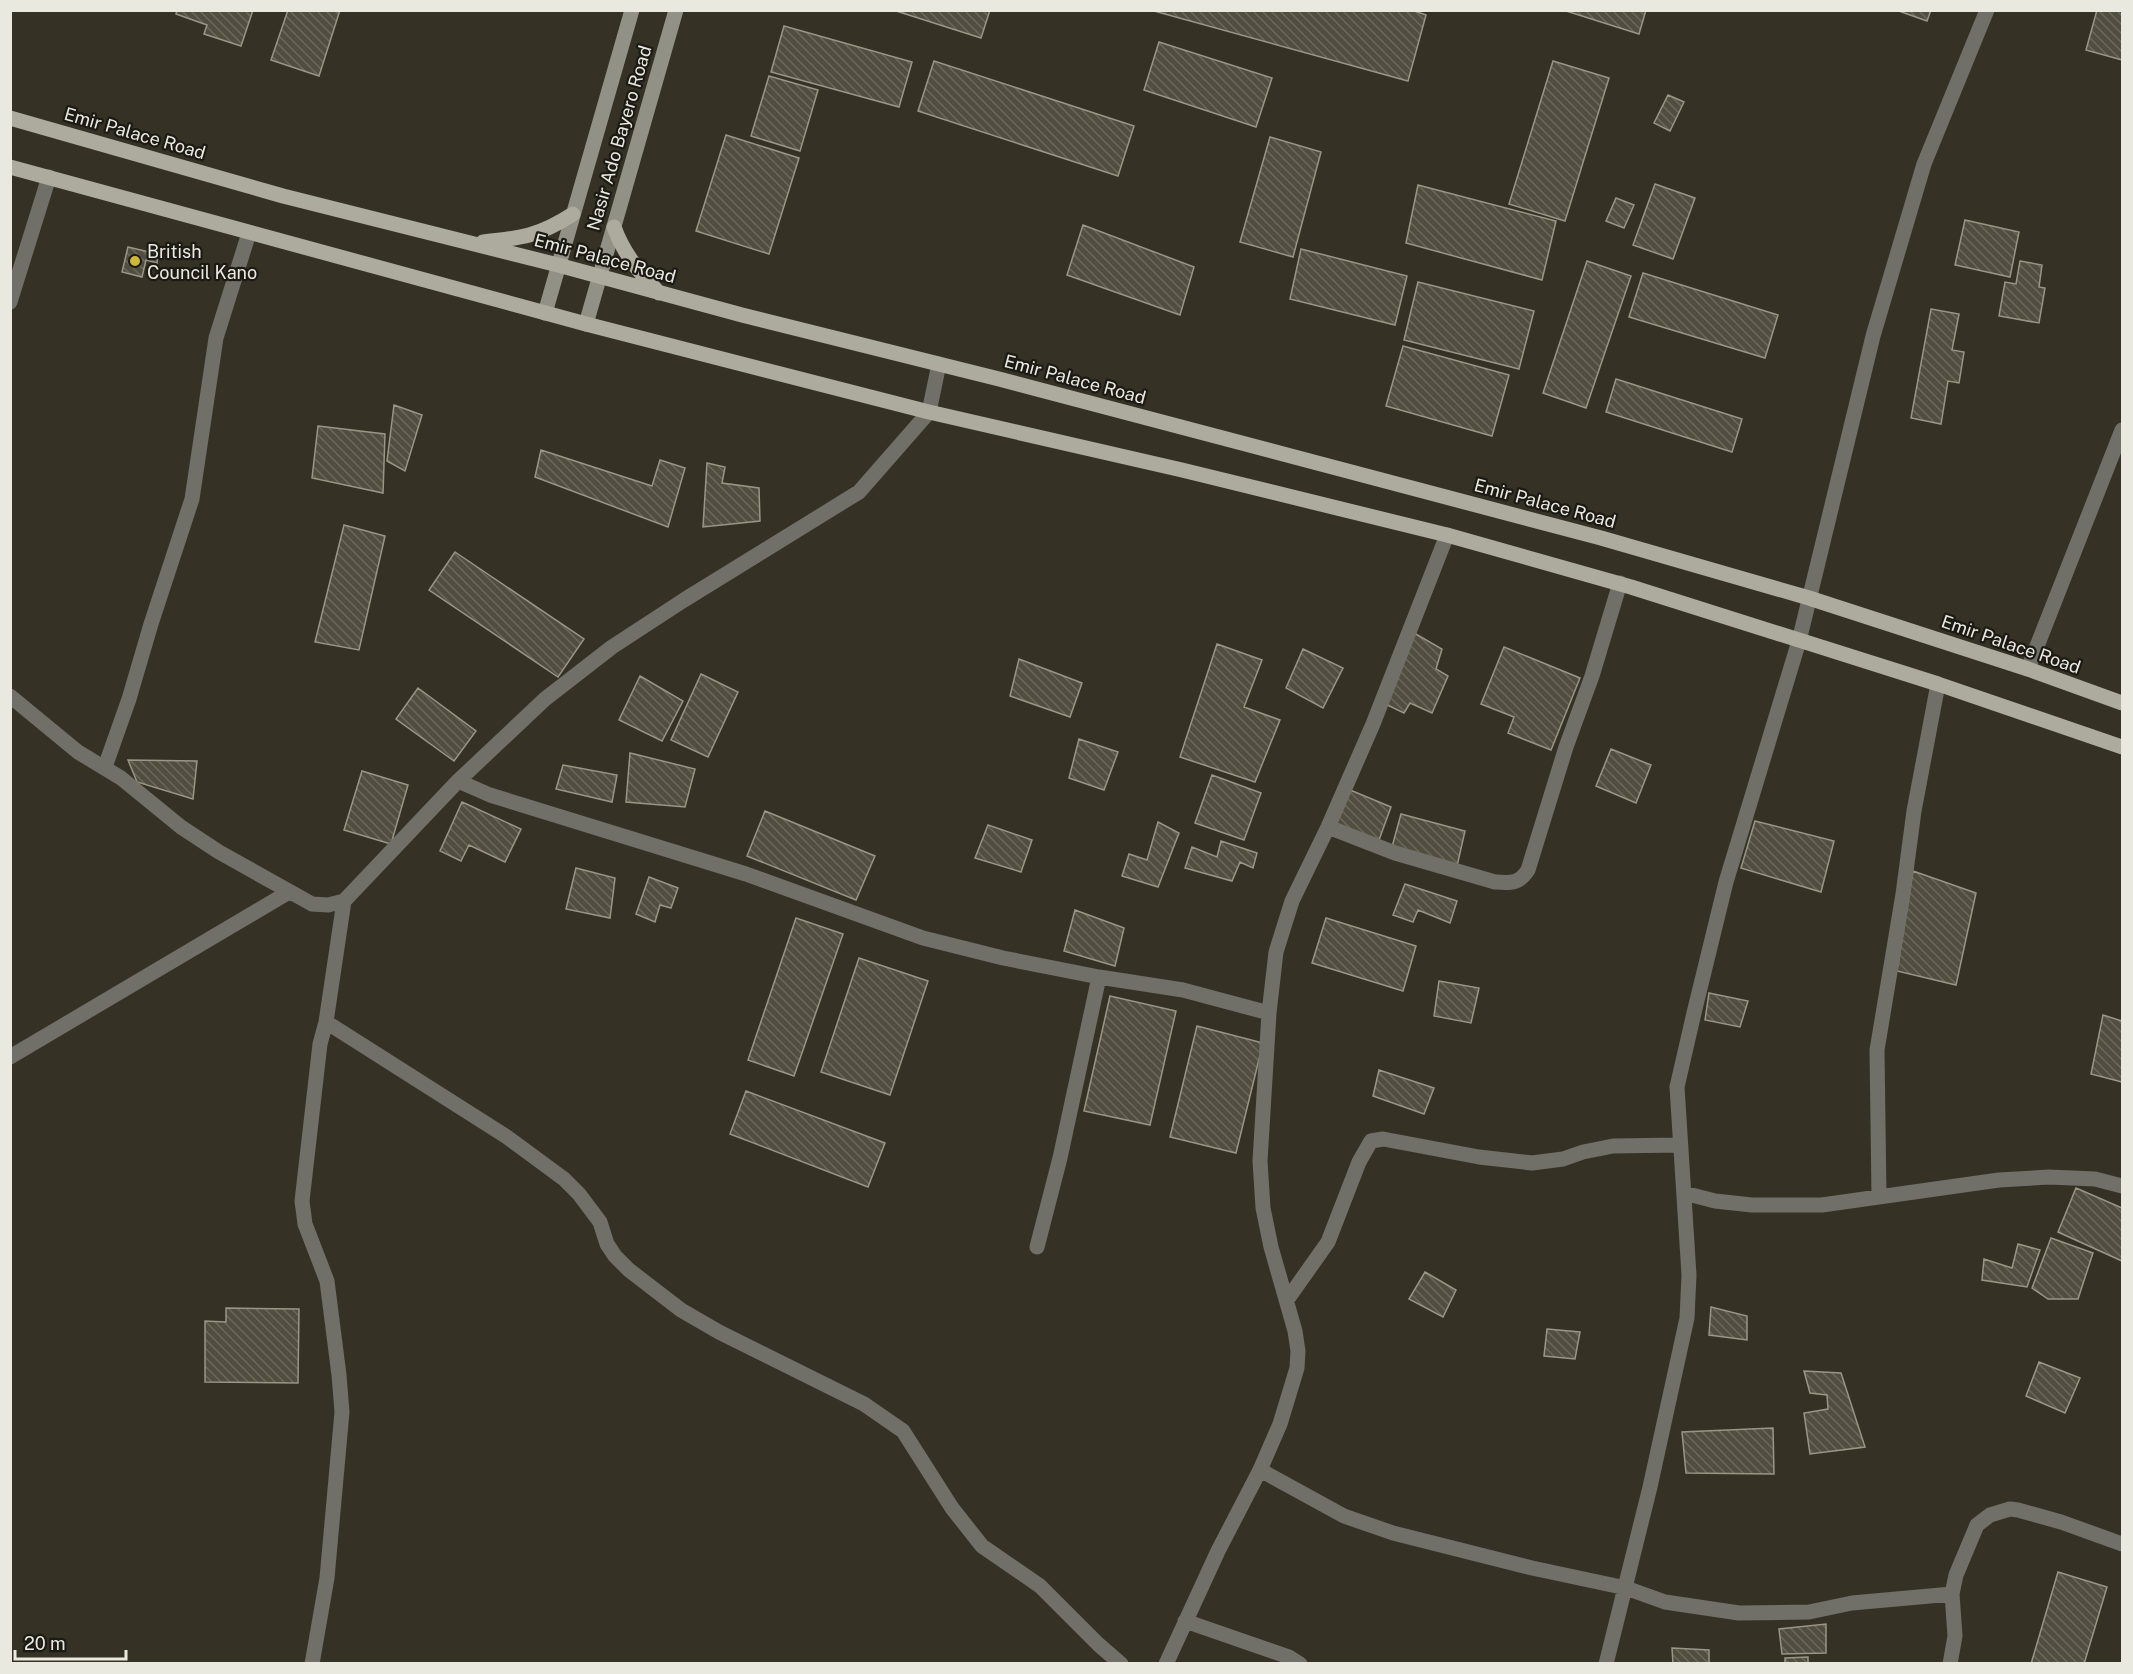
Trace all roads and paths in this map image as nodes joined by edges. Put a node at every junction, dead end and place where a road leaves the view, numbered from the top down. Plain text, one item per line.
1 (632, 10) edge
2 (676, 10) edge
3 (1987, 10) edge
4 (10, 118) edge
5 (10, 166) edge
6 (49, 177) junction
7 (573, 214) junction
8 (614, 227) junction
9 (249, 233) junction
10 (472, 243) junction
11 (558, 265) junction
12 (599, 277) junction
13 (659, 292) junction
14 (10, 302) edge
15 (545, 314) junction
16 (586, 324) junction
17 (939, 364) junction
18 (929, 412) junction
19 (2122, 430) edge
20 (1447, 535) junction
21 (1620, 584) junction
22 (1809, 598) junction
23 (1799, 641) junction
24 (2028, 669) junction
25 (1938, 684) junction
26 (11, 697) edge
27 (2122, 703) edge
28 (2122, 747) edge
29 (105, 767) junction
30 (458, 781) junction
31 (1328, 827) junction
32 (289, 892) junction
33 (344, 901) junction
34 (1099, 977) junction
35 (1269, 1013) junction
36 (326, 1022) junction
37 (10, 1057) edge
38 (1680, 1145) junction
39 (2122, 1186) edge
40 (1684, 1193) junction
41 (1879, 1196) junction
42 (1037, 1247) dead end
43 (1287, 1300) junction
44 (1260, 1470) junction
45 (2122, 1544) edge
46 (1626, 1588) junction
47 (1952, 1594) junction
48 (1185, 1621) junction
49 (312, 1664) edge
50 (1121, 1664) edge
51 (1166, 1664) edge
52 (1300, 1664) edge
53 (1606, 1664) edge
54 (1950, 1664) edge

1 - 7 street
2 - 8 street, Nasir Ado Bayero Road
3 - 22 street
4 - 10 main road, Emir Palace Road
5 - 6 main road
6 - 9 main road
6 - 14 street
7 - 10 main road
7 - 11 street
8 - 12 street, Nasir Ado Bayero Road
8 - 13 main road
9 - 15 main road
9 - 29 street
10 - 11 main road, Emir Palace Road
11 - 12 main road, Emir Palace Road
11 - 15 street
12 - 13 main road, Emir Palace Road
12 - 16 street, Nasir Ado Bayero Road
13 - 17 main road, Emir Palace Road
15 - 16 main road
16 - 18 main road
17 - 18 street
17 - 22 main road, Emir Palace Road
18 - 20 main road
18 - 30 street
19 - 24 street
20 - 21 main road
20 - 31 street
21 - 23 main road
21 - 31 street
22 - 23 street
22 - 24 main road, Emir Palace Road
23 - 25 main road
23 - 38 street
24 - 27 main road, Emir Palace Road
25 - 28 main road
25 - 41 street
26 - 29 street
29 - 32 street
30 - 33 street
30 - 34 street
31 - 35 street
32 - 33 street
32 - 37 street
33 - 36 street
34 - 35 street
34 - 42 street
35 - 43 street
36 - 49 street
36 - 50 street
38 - 40 street
38 - 43 street
39 - 41 street
40 - 41 street
40 - 46 street
43 - 44 street
44 - 46 street
44 - 48 street
45 - 47 street
46 - 47 street
46 - 53 street
47 - 54 street
48 - 51 street
48 - 52 street

